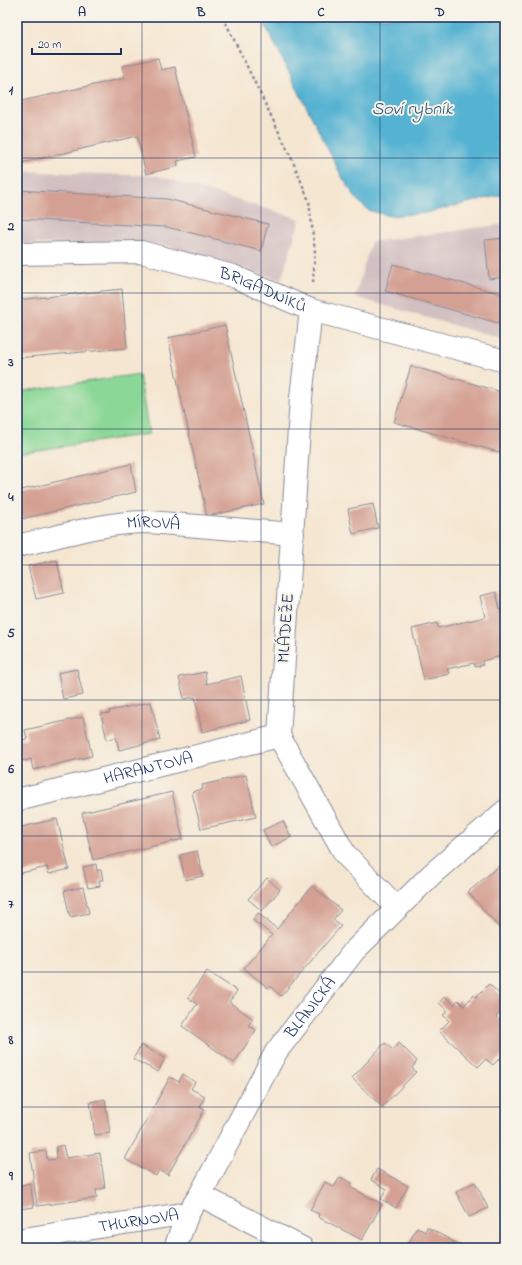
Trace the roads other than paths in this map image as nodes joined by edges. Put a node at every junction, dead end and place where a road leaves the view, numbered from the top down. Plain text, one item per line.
1 (17, 254) edge
2 (311, 310) junction
3 (505, 361) edge
4 (293, 534) junction
5 (17, 546) edge
6 (279, 736) junction
7 (17, 800) edge
8 (505, 811) edge
9 (397, 908) junction
10 (194, 1204) junction
11 (17, 1240) edge
12 (175, 1248) edge
13 (302, 1248) edge

1 - 2 street, BRIGÁDNÍKŮ
2 - 3 street, BRIGÁDNÍKŮ
2 - 4 street, MLÁDEŽE
4 - 5 street, MÍROVÁ
4 - 6 street, MLÁDEŽE
6 - 7 street, HARANTOVA
6 - 9 street
8 - 9 street, BLANICKÁ
9 - 10 street, BLANICKÁ
10 - 11 street, THURNOVA
10 - 12 street, BLANICKÁ
10 - 13 street

